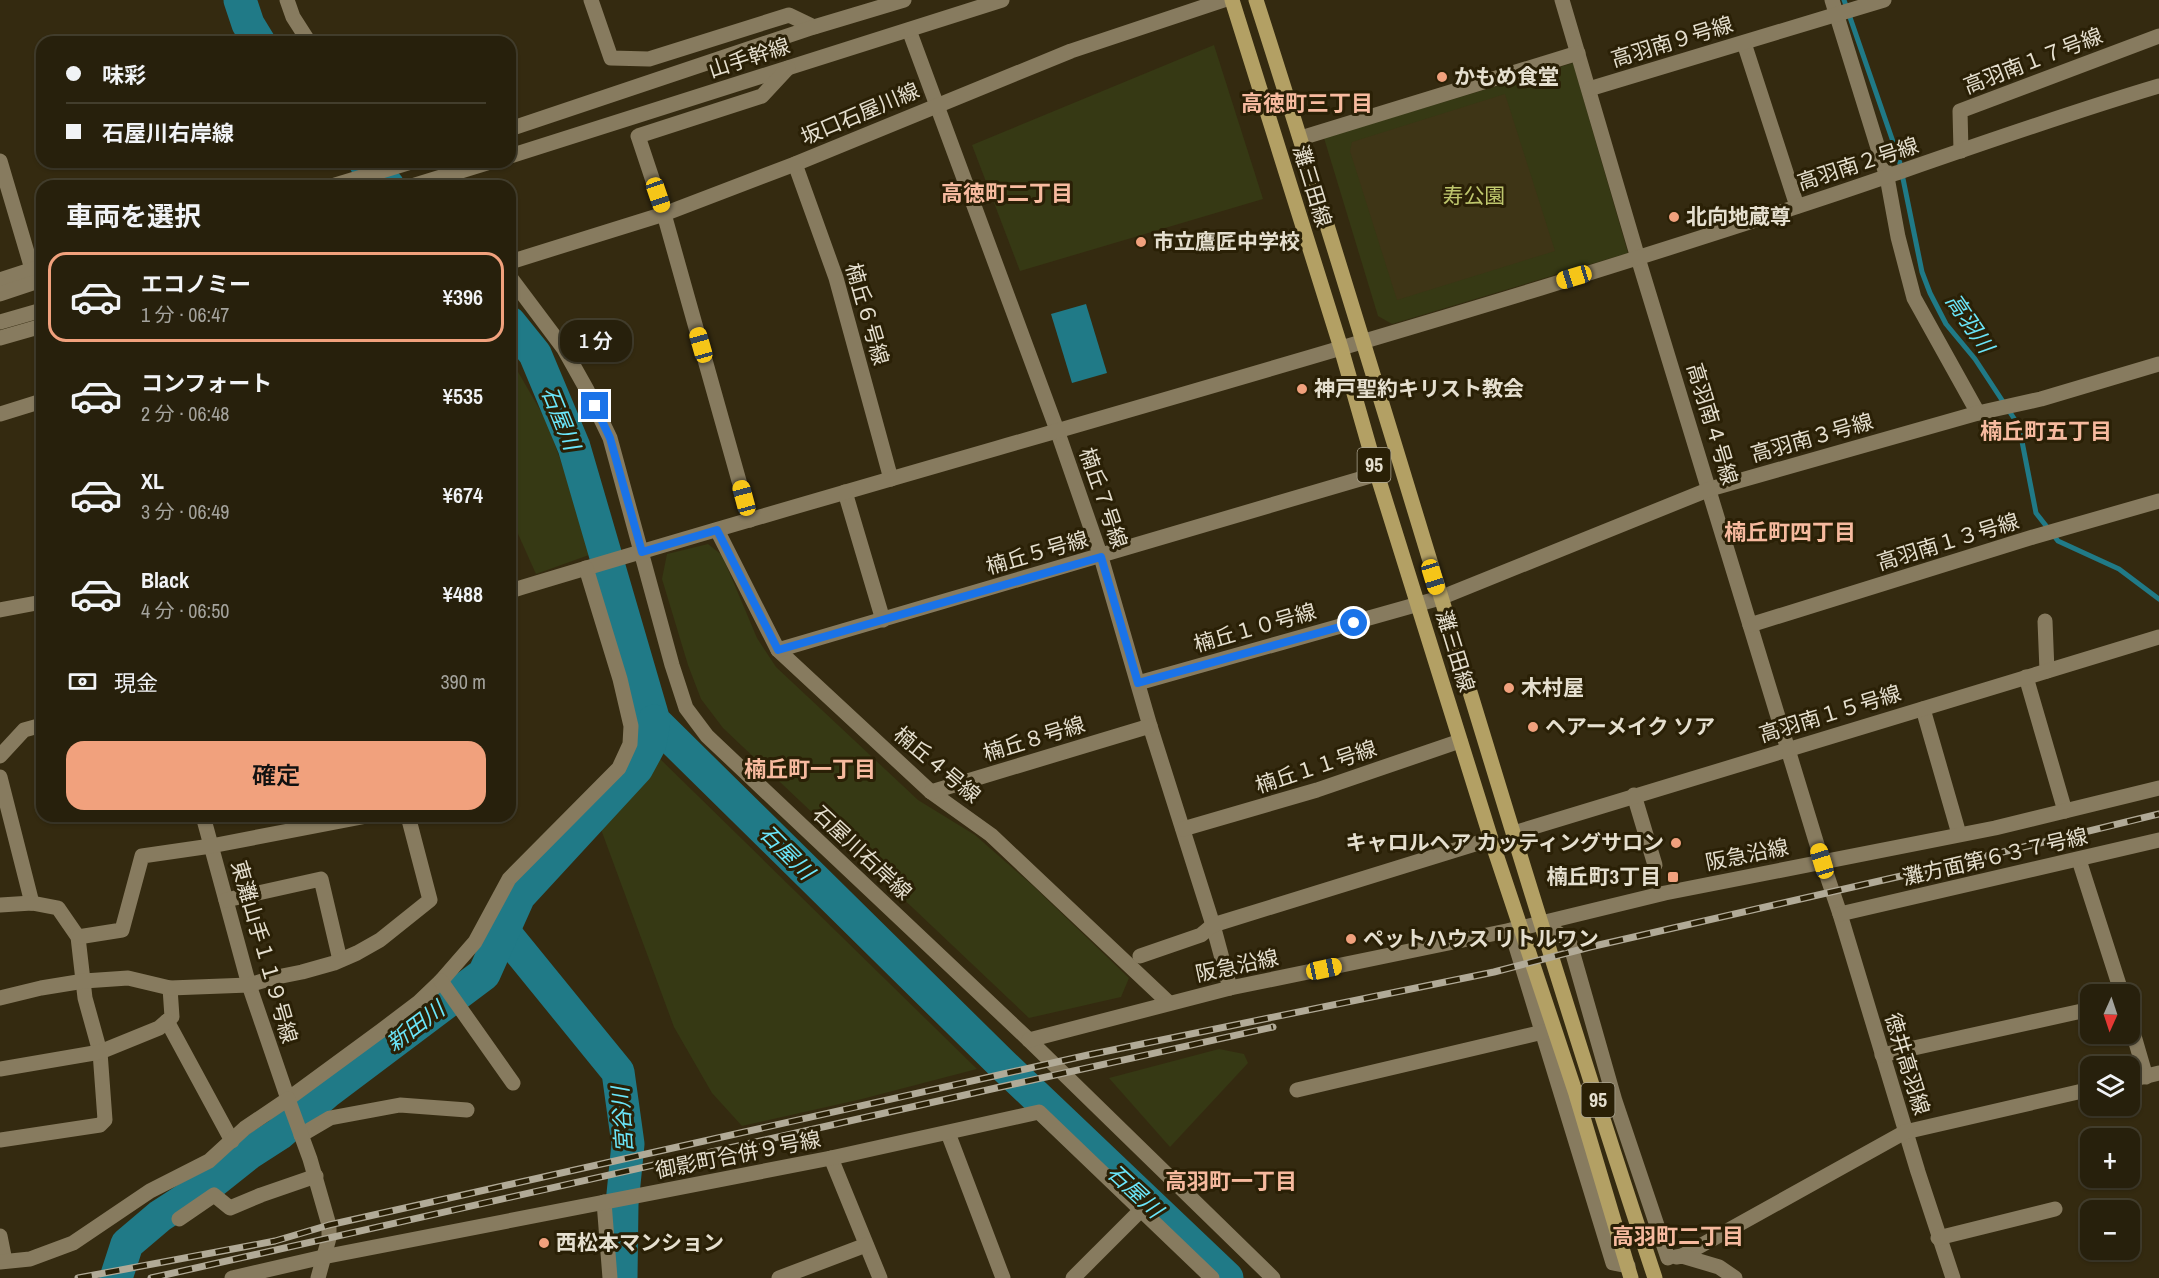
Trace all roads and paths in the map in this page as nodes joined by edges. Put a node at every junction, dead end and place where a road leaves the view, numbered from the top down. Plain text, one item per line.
1 (287, 0) edge
2 (591, 0) edge
3 (900, 0) edge
4 (1002, 0) edge
5 (1224, 0) edge
6 (1232, 0) edge
7 (1256, 0) edge
8 (1562, 0) edge
9 (1832, 0) edge
10 (1884, 0) edge
11 (1845, 13) junction
12 (813, 27) junction
13 (909, 30) junction
14 (305, 36) edge
15 (2159, 36) edge
16 (1744, 43) junction
17 (1578, 53) junction
18 (788, 68) junction
19 (2159, 86) edge
20 (1589, 89) junction
21 (937, 105) junction
22 (516, 127) edge
23 (1301, 138) junction
24 (1961, 151) junction
25 (516, 154) edge
26 (0, 161) edge
27 (795, 164) junction
28 (393, 168) edge
29 (414, 168) edge
30 (473, 168) edge
31 (1896, 173) junction
32 (354, 180) edge
33 (427, 180) edge
34 (439, 180) edge
35 (1797, 206) junction
36 (664, 214) junction
37 (1638, 258) junction
38 (516, 260) edge
39 (36, 263) edge
40 (36, 273) edge
41 (36, 274) edge
42 (0, 280) edge
43 (516, 286) edge
44 (0, 294) edge
45 (36, 312) edge
46 (0, 322) edge
47 (36, 328) edge
48 (0, 338) edge
49 (1362, 343) junction
50 (1341, 348) junction
51 (2159, 364) edge
52 (36, 402) edge
53 (1978, 413) junction
54 (0, 414) edge
55 (1057, 430) junction
56 (1377, 474) junction
57 (891, 479) junction
58 (1710, 489) junction
59 (845, 492) junction
60 (2159, 501) edge
61 (750, 520) junction
62 (717, 530) junction
63 (642, 552) junction
64 (1101, 557) junction
65 (589, 567) junction
66 (516, 589) edge
67 (1440, 598) junction
68 (36, 603) edge
69 (1418, 604) junction
70 (0, 610) edge
71 (883, 620) junction
72 (2045, 621) dead end
73 (1750, 625) junction
74 (2159, 637) edge
75 (778, 650) junction
76 (2047, 671) junction
77 (2026, 677) junction
78 (1138, 683) junction
79 (1923, 709) junction
80 (1150, 726) junction
81 (36, 727) edge
82 (1461, 741) junction
83 (1788, 749) junction
84 (0, 756) edge
85 (0, 777) edge
86 (2159, 788) edge
87 (930, 792) junction
88 (1634, 795) junction
89 (2065, 811) junction
90 (205, 822) edge
91 (336, 822) edge
92 (410, 822) edge
93 (1183, 830) junction
94 (1514, 832) junction
95 (1959, 834) junction
96 (1491, 839) junction
97 (2159, 840) edge
98 (211, 846) junction
99 (2079, 860) junction
100 (1822, 861) junction
101 (1655, 865) dead end
102 (226, 900) junction
103 (32, 903) junction
104 (0, 904) edge
105 (1840, 914) junction
106 (1540, 922) junction
107 (1213, 925) junction
108 (1516, 929) junction
109 (78, 937) junction
110 (1140, 956) dead end
111 (339, 960) junction
112 (84, 981) junction
113 (2119, 984) edge
114 (249, 985) junction
115 (444, 986) junction
116 (170, 988) junction
117 (1230, 988) junction
118 (0, 998) edge
119 (1169, 1003) junction
120 (2080, 1011) edge
121 (167, 1021) junction
122 (1543, 1032) junction
123 (1029, 1040) junction
124 (2139, 1044) edge
125 (100, 1052) junction
126 (1882, 1055) junction
127 (0, 1069) edge
128 (2152, 1075) edge
129 (513, 1083) dead end
130 (1297, 1090) dead end
131 (2080, 1092) edge
132 (289, 1103) junction
133 (467, 1110) dead end
134 (299, 1131) junction
135 (1905, 1132) junction
136 (948, 1133) junction
137 (0, 1140) edge
138 (232, 1141) junction
139 (831, 1158) junction
140 (316, 1176) junction
141 (610, 1200) junction
142 (2055, 1209) dead end
143 (1141, 1210) junction
144 (179, 1219) dead end
145 (0, 1236) edge
146 (1938, 1238) junction
147 (866, 1245) junction
148 (323, 1257) junction
149 (1675, 1257) junction
150 (3, 1262) edge
151 (1653, 1271) edge
152 (1630, 1272) edge
153 (232, 1278) edge
154 (318, 1278) edge
155 (610, 1278) edge
156 (779, 1278) edge
157 (880, 1278) edge
158 (1003, 1278) edge
159 (1073, 1278) edge
160 (1212, 1278) edge
161 (1273, 1278) edge
162 (1735, 1278) edge
163 (1953, 1278) edge

1 - 14 street
2 - 12 street
3 - 12 street, 山手幹線
4 - 13 street, 山手幹線
5 - 21 street, 坂口石屋川線
6 - 50 main road, 灘三田線 / 95
7 - 23 main road, 灘三田線 / 95
8 - 17 street, 高羽南４号線
9 - 11 street
10 - 11 street, 高羽南９号線
11 - 16 street, 高羽南９号線
11 - 31 street
12 - 22 street, 山手幹線
13 - 18 street, 山手幹線
13 - 21 street, 楠丘７号線
15 - 24 street, 高羽南１７号線
16 - 20 street, 高羽南９号線
16 - 35 street
17 - 20 street, 高羽南４号線
17 - 23 street
18 - 25 street, 山手幹線
18 - 36 street
19 - 24 street, 高羽南２号線
20 - 37 street, 高羽南４号線
21 - 27 street, 坂口石屋川線
21 - 55 street, 楠丘７号線
23 - 49 main road, 灘三田線 / 95
24 - 31 street, 高羽南２号線
26 - 39 street
27 - 36 street, 坂口石屋川線
27 - 57 street, 楠丘６号線
28 - 32 street
29 - 33 street
30 - 34 street
31 - 35 street, 高羽南２号線
31 - 53 street
35 - 37 street, 高羽南２号線
36 - 38 street, 坂口石屋川線
36 - 61 street
37 - 49 street, 高羽南２号線
37 - 58 street, 高羽南４号線
40 - 42 street
41 - 44 street
43 - 63 street, 石屋川右岸線
45 - 46 street
47 - 48 street
49 - 50 street, 高羽南２号線
49 - 67 main road, 灘三田線 / 95
50 - 55 street, 高羽南２号線
50 - 56 main road, 灘三田線 / 95
51 - 53 street, 高羽南３号線
52 - 54 street
53 - 58 street, 高羽南３号線
55 - 57 street, 高羽南２号線
55 - 64 street, 楠丘７号線
56 - 64 street, 楠丘５号線
56 - 69 main road, 灘三田線 / 95
57 - 59 street, 高羽南２号線
58 - 67 street, 高羽南３号線
58 - 73 street, 高羽南４号線
59 - 61 street, 高羽南２号線
59 - 71 street
60 - 73 street, 高羽南１３号線
61 - 62 street, 高羽南２号線
62 - 63 street, 高羽南２号線
62 - 75 street, 楠丘４号線
63 - 65 street, 高羽南２号線
63 - 123 street, 石屋川右岸線
64 - 71 street, 楠丘５号線
64 - 78 street, 楠丘７号線
65 - 66 street, 高羽南２号線
65 - 115 street
67 - 69 street, 高羽南３号線
67 - 94 main road, 灘三田線 / 95
68 - 70 street
69 - 78 street, 楠丘１０号線
69 - 82 main road, 灘三田線 / 95
71 - 75 street, 楠丘５号線
72 - 76 street
73 - 83 street, 高羽南４号線
74 - 76 street, 高羽南１５号線
75 - 87 street, 楠丘４号線
76 - 77 street, 高羽南１５号線
77 - 79 street, 高羽南１５号線
77 - 89 street
78 - 80 street, 楠丘７号線
79 - 83 street, 高羽南１５号線
79 - 95 street
80 - 87 street, 楠丘８号線
80 - 93 street, 楠丘７号線
81 - 84 street
82 - 93 street, 楠丘１１号線
82 - 96 main road, 灘三田線 / 95
83 - 88 street, 高羽南１５号線
83 - 100 street, 高羽南４号線
85 - 103 street
86 - 89 street, 阪急沿線
87 - 119 street, 楠丘４号線
88 - 94 street, 高羽南１５号線
88 - 101 street
89 - 95 street, 阪急沿線
90 - 98 street, 東灘山手１１９号線
91 - 98 street
92 - 111 street
93 - 107 street, 楠丘７号線
94 - 106 main road, 灘三田線 / 95
95 - 100 street, 阪急沿線
96 - 107 street
96 - 108 main road, 灘三田線 / 95
97 - 99 street, 灘方面第６３７号線
98 - 102 street, 東灘山手１１９号線
98 - 109 street
99 - 105 street, 灘方面第６３７号線
99 - 113 street
100 - 105 street, 徳井高羽線
100 - 106 street, 阪急沿線
102 - 111 street
102 - 114 street, 東灘山手１１９号線
103 - 104 street
103 - 109 street
105 - 126 street, 徳井高羽線
106 - 108 street, 阪急沿線
106 - 149 street
106 - 151 main road, 灘三田線 / 95
107 - 110 street
107 - 117 street, 楠丘７号線
108 - 117 street, 阪急沿線
108 - 122 street
108 - 152 main road, 灘三田線 / 95
109 - 112 street
111 - 114 street
112 - 116 street
112 - 118 street
112 - 125 street
114 - 116 street
114 - 132 street, 東灘山手１１９号線
115 - 129 street
115 - 132 street
116 - 121 street
117 - 119 street, 阪急沿線
119 - 123 street, 阪急沿線
120 - 126 street
121 - 125 street
121 - 138 street
122 - 130 street
122 - 152 street
123 - 161 street, 石屋川右岸線
124 - 128 street
125 - 127 street
125 - 137 street
126 - 135 street, 徳井高羽線
131 - 135 street
132 - 134 street, 東灘山手１１９号線
132 - 138 street
133 - 134 street
134 - 140 street, 東灘山手１１９号線
135 - 146 street, 徳井高羽線
135 - 149 street
136 - 139 street, 御影町合併９号線
136 - 143 street, 御影町合併９号線
136 - 158 street
138 - 150 street
139 - 141 street, 御影町合併９号線
139 - 147 street
140 - 144 street
140 - 148 street, 東灘山手１１９号線
141 - 148 street, 御影町合併９号線
141 - 155 street
142 - 146 street
143 - 159 street
143 - 160 street
145 - 150 street
146 - 163 street, 徳井高羽線
147 - 156 street
147 - 157 street
148 - 153 street, 御影町合併９号線
148 - 154 street
149 - 151 street
149 - 162 street

